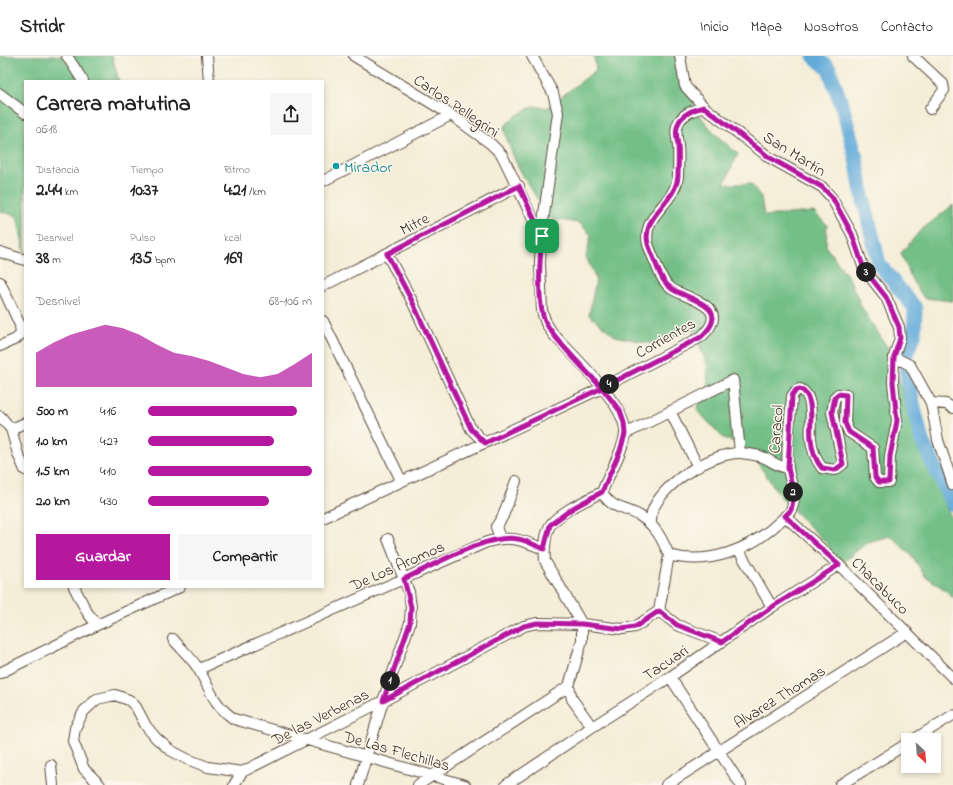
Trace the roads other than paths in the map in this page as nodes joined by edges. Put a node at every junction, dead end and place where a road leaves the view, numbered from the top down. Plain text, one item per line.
1 (67, 56) edge
2 (207, 56) edge
3 (354, 56) edge
4 (532, 56) edge
5 (913, 56) edge
6 (682, 57) edge
7 (82, 80) edge
8 (209, 80) edge
9 (0, 94) edge
10 (704, 107) junction
11 (930, 109) dead end
12 (24, 112) edge
13 (451, 115) junction
14 (324, 180) edge
15 (519, 186) junction
16 (542, 236) junction
17 (0, 252) edge
18 (387, 254) junction
19 (24, 260) edge
20 (0, 282) edge
21 (324, 286) edge
22 (324, 323) edge
23 (0, 346) edge
24 (894, 357) junction
25 (602, 388) junction
26 (931, 403) junction
27 (953, 408) edge
28 (670, 411) junction
29 (0, 416) edge
30 (24, 422) edge
31 (11, 429) junction
32 (625, 434) junction
33 (485, 443) junction
34 (740, 453) junction
35 (698, 467) junction
36 (24, 468) edge
37 (788, 468) junction
38 (401, 480) junction
39 (516, 481) dead end
40 (953, 485) edge
41 (602, 492) junction
42 (785, 516) junction
43 (324, 518) edge
44 (651, 524) junction
45 (500, 538) junction
46 (388, 539) dead end
47 (544, 549) junction
48 (738, 549) junction
49 (669, 555) junction
50 (839, 565) junction
51 (404, 579) junction
52 (74, 588) edge
53 (178, 588) edge
54 (772, 607) junction
55 (659, 611) junction
56 (582, 624) junction
57 (97, 625) junction
58 (907, 632) junction
59 (173, 640) dead end
60 (722, 642) junction
61 (199, 669) junction
62 (0, 673) edge
63 (670, 677) junction
64 (953, 678) edge
65 (569, 686) junction
66 (383, 701) junction
67 (953, 715) edge
68 (592, 727) junction
69 (924, 733) edge
70 (306, 740) junction
71 (901, 747) edge
72 (719, 752) junction
73 (365, 757) junction
74 (51, 764) dead end
75 (242, 772) junction
76 (433, 775) junction
77 (53, 785) edge
78 (100, 785) edge
79 (234, 785) edge
80 (358, 785) edge
81 (418, 785) edge
82 (465, 785) edge
83 (506, 785) edge
84 (666, 785) edge
85 (741, 785) edge
86 (840, 785) edge

1 - 7 street
2 - 8 street
3 - 13 street, Carlos Pellegrini
4 - 16 street
5 - 11 street
6 - 10 street, San Martín
9 - 12 street
10 - 24 street, San Martín
10 - 25 street, Corrientes
13 - 14 street
13 - 15 street, Carlos Pellegrini
15 - 16 street, Carlos Pellegrini
15 - 18 street, Mitre
16 - 25 street, Carlos Pellegrini
17 - 19 street
18 - 21 street, Mitre
18 - 33 street
20 - 23 street
22 - 38 street
24 - 26 street
24 - 37 street, Caracol
25 - 32 street, Carlos Pellegrini
25 - 33 street
26 - 27 street
26 - 40 street
28 - 32 street
28 - 34 street
28 - 35 street
29 - 31 street
30 - 31 street
31 - 36 street
32 - 41 street
33 - 38 street
34 - 35 street
34 - 37 street
35 - 44 street
37 - 42 street, Caracol
38 - 43 street
39 - 45 street
41 - 44 street
41 - 47 street
42 - 48 street
42 - 50 street, Chacabuco
44 - 49 street
45 - 47 street, De Los Aromos
45 - 51 street, De Los Aromos
46 - 51 street
47 - 56 street
48 - 49 street
48 - 54 street
49 - 55 street
50 - 54 street, Tacuari
50 - 58 street, Chacabuco
51 - 61 street, De Los Aromos
51 - 66 street
52 - 57 street
53 - 57 street
54 - 60 street, Tacuari
55 - 56 street, De las Verbenas
55 - 60 street
56 - 65 street
56 - 66 street, De las Verbenas
57 - 62 street
58 - 64 street, Chacabuco
58 - 72 street, Alvarez Thomas
59 - 61 street, De Las Flechillas
60 - 63 street, Tacuari
61 - 70 street, De Las Flechillas
63 - 68 street, Tacuari
63 - 72 street
65 - 68 street
65 - 76 street
66 - 70 street, De las Verbenas
66 - 73 street
67 - 69 street
68 - 83 street, Tacuari
70 - 73 street, De Las Flechillas
70 - 75 street, De las Verbenas
71 - 86 street
72 - 84 street, Alvarez Thomas
72 - 85 street
73 - 76 street, De Las Flechillas
73 - 80 street
74 - 77 street
75 - 78 street
75 - 79 street
76 - 81 street
76 - 82 street, De Las Flechillas

